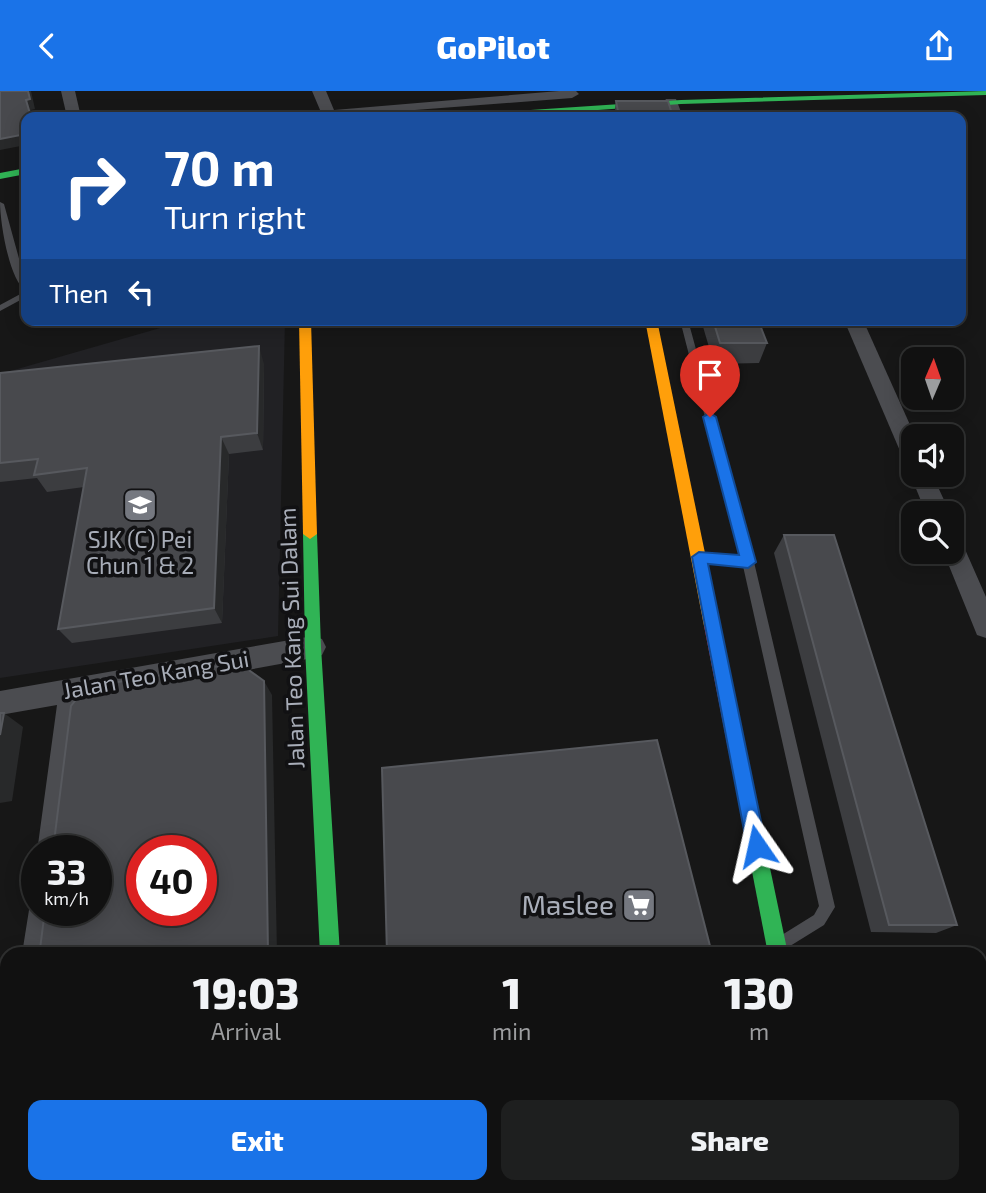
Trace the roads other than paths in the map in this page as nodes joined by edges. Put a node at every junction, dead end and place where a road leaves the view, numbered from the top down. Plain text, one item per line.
1 (68, 91) edge
2 (318, 91) edge
3 (956, 92) edge
4 (986, 93) edge
5 (776, 94) edge
6 (574, 98) edge
7 (676, 103) edge
8 (73, 112) edge
9 (328, 112) edge
10 (384, 112) edge
11 (497, 112) edge
12 (598, 112) edge
13 (21, 172) edge
14 (0, 176) edge
15 (0, 204) edge
16 (21, 283) edge
17 (21, 294) edge
18 (0, 308) edge
19 (305, 326) edge
20 (652, 326) edge
21 (686, 326) edge
22 (856, 326) edge
23 (901, 429) edge
24 (699, 557) junction
25 (748, 562) junction
26 (960, 564) edge
27 (986, 627) edge
28 (313, 647) junction
29 (73, 689) junction
30 (0, 703) edge
31 (54, 835) edge
32 (43, 926) edge
33 (40, 947) edge
34 (330, 947) edge
35 (776, 947) edge
36 (782, 947) edge

1 - 8 street
2 - 9 street
3 - 4 street
3 - 5 street
5 - 7 street
6 - 10 street
6 - 11 street
6 - 12 street
7 - 12 street
13 - 14 street
15 - 16 lane
17 - 18 lane
19 - 28 street, Jalan Teo Kang Sui Dalam
20 - 24 street
21 - 25 lane
22 - 23 street
24 - 25 lane
24 - 35 street
25 - 36 lane
26 - 27 street
28 - 29 street, Jalan Teo Kang Sui
28 - 34 street, Jalan Teo Kang Sui Dalam
29 - 30 street, Jalan Teo Kang Sui
29 - 31 street
32 - 33 street

